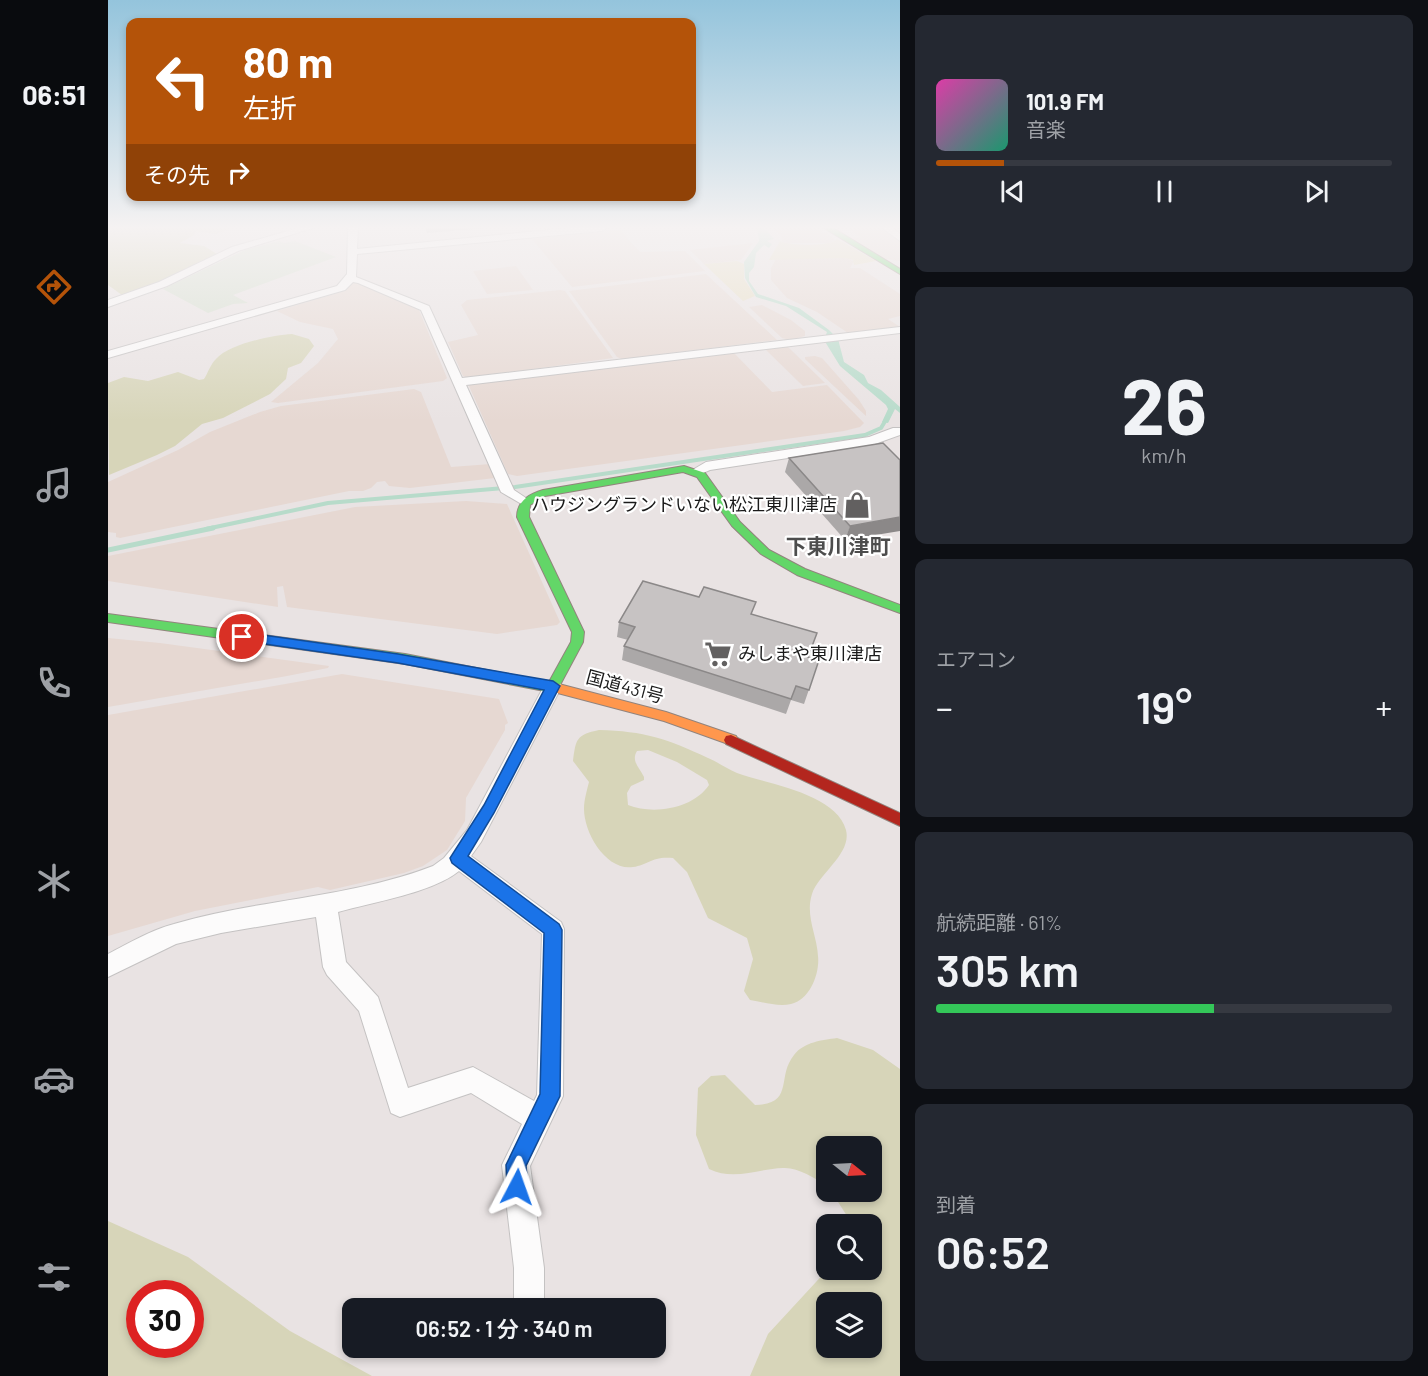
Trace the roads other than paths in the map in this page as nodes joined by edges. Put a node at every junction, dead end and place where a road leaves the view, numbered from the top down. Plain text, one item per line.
1 (140, 292) edge
2 (328, 292) edge
3 (387, 292) edge
4 (108, 304) edge
5 (900, 330) edge
6 (108, 355) edge
7 (458, 382) junction
8 (898, 431) dead end
9 (696, 472) junction
10 (525, 502) junction
11 (900, 609) edge
12 (108, 618) edge
13 (560, 674) junction
14 (900, 820) edge
15 (458, 858) junction
16 (326, 905) junction
17 (108, 966) edge
18 (539, 1119) junction
19 (529, 1298) edge

1 - 4 street
2 - 6 street
3 - 7 street
5 - 7 street
7 - 10 street
8 - 9 street
9 - 10 main road
9 - 11 main road
10 - 13 main road
12 - 13 main road, 国道431号
13 - 14 main road, 国道431号
13 - 15 street
15 - 16 street
15 - 18 street
16 - 17 street
16 - 18 street
18 - 19 street

